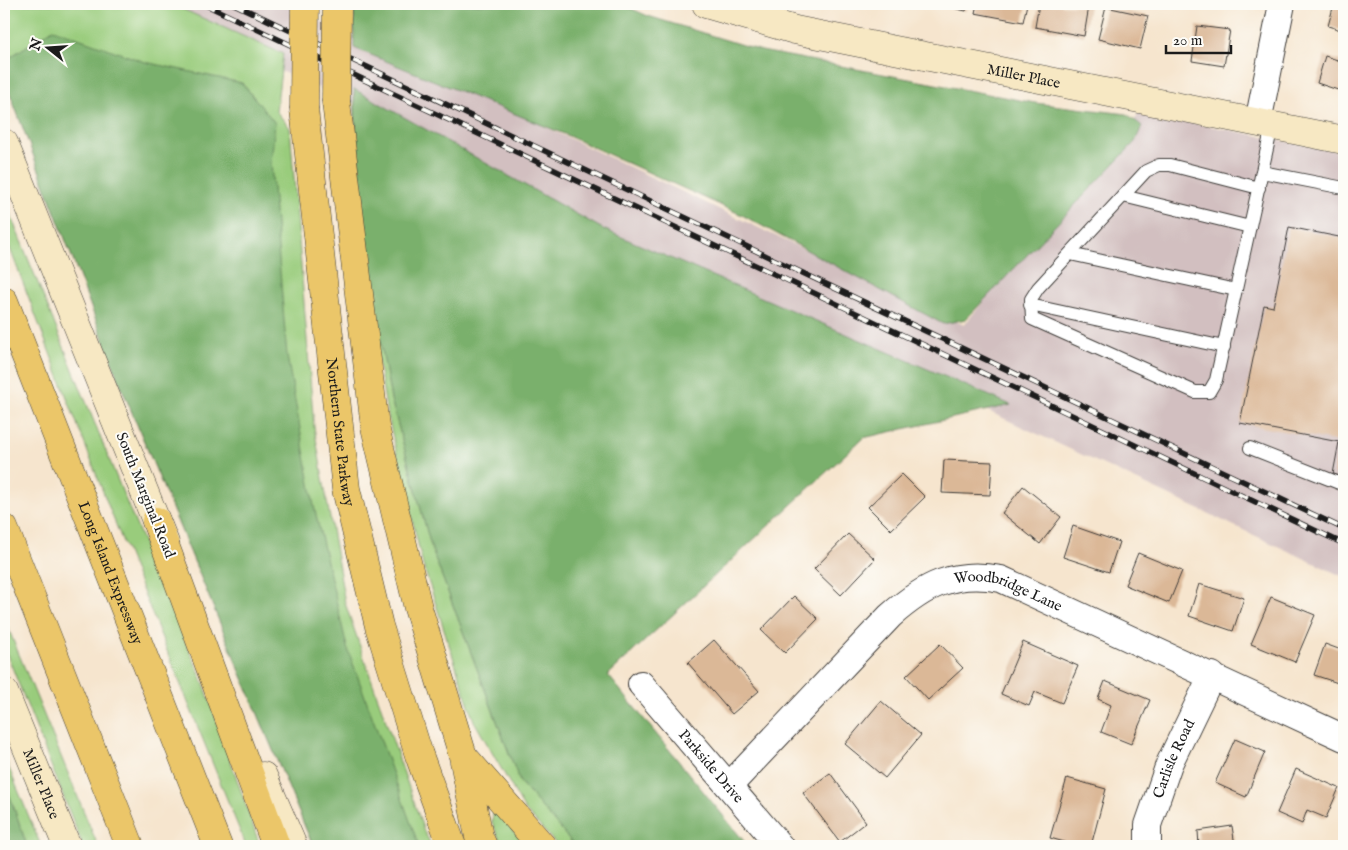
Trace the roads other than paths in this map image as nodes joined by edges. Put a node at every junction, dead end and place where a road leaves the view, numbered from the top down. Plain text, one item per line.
1 (305, 4) edge
2 (337, 4) edge
3 (1282, 4) edge
4 (711, 5) edge
5 (1265, 124) junction
6 (1344, 140) edge
7 (4, 143) edge
8 (1262, 172) junction
9 (1259, 188) junction
10 (1344, 188) edge
11 (1123, 196) junction
12 (1250, 227) junction
13 (1070, 254) junction
14 (1236, 290) junction
15 (4, 301) edge
16 (1030, 306) junction
17 (1224, 347) junction
18 (1250, 448) dead end
19 (1344, 485) edge
20 (156, 521) junction
21 (4, 528) edge
22 (1212, 675) junction
23 (642, 684) dead end
24 (4, 692) edge
25 (1344, 738) edge
26 (463, 756) junction
27 (729, 786) junction
28 (67, 846) edge
29 (130, 846) edge
30 (218, 846) edge
31 (276, 846) edge
32 (293, 846) edge
33 (452, 846) edge
34 (483, 846) edge
35 (542, 846) edge
36 (780, 846) edge
37 (1148, 846) edge

1 - 33 highway, Northern State Parkway, bridge
2 - 26 highway, bridge
3 - 5 street
4 - 5 main road, Miller Place
5 - 6 main road, Miller Place
5 - 8 lane
7 - 20 main road, South Marginal Road
8 - 9 lane
8 - 10 lane
9 - 11 lane
9 - 12 lane
11 - 12 lane
11 - 13 lane
12 - 14 lane
13 - 14 lane
13 - 16 lane
14 - 17 lane
15 - 30 highway, Long Island Expressway
16 - 17 lane
16 - 17 lane
18 - 19 lane
20 - 31 highway
20 - 32 main road, South Marginal Road
21 - 29 highway
22 - 25 street, Woodbridge Lane
22 - 27 street, Woodbridge Lane
22 - 37 street, Carlisle Road
23 - 27 street, Parkside Drive
24 - 28 main road, Miller Place
26 - 34 highway
26 - 35 highway
27 - 36 street, Parkside Drive

